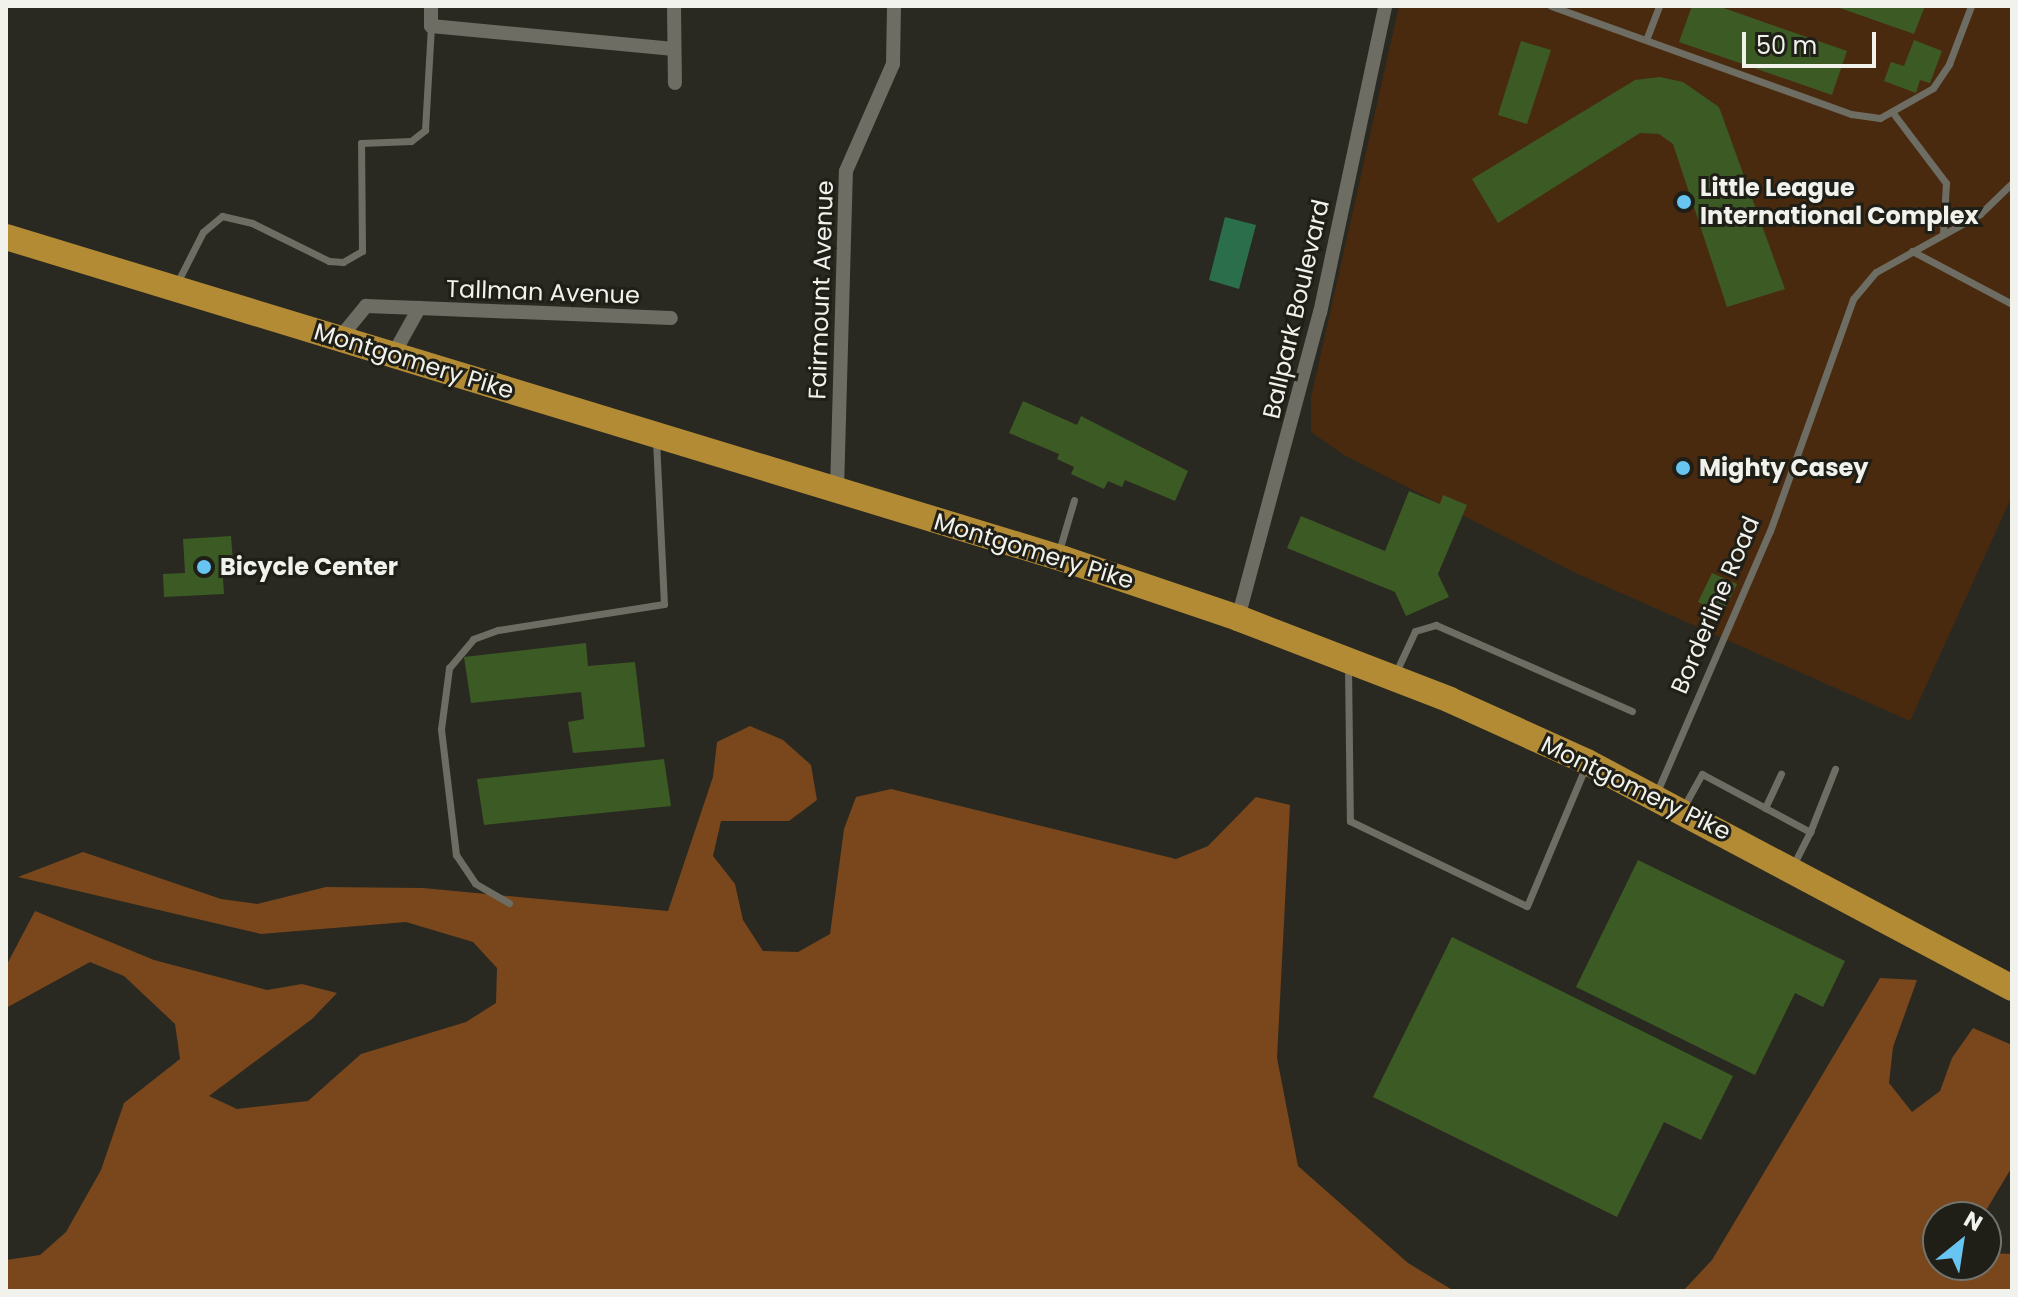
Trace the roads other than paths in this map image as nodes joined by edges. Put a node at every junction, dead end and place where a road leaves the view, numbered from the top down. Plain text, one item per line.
1 (431, 6) edge
2 (674, 6) edge
3 (894, 6) edge
4 (1385, 6) edge
5 (1551, 6) edge
6 (1659, 6) edge
7 (1971, 6) edge
8 (431, 26) junction
9 (1646, 40) junction
10 (674, 49) junction
11 (675, 83) dead end
12 (1893, 113) junction
13 (2012, 183) edge
14 (1943, 234) junction
15 (6, 237) edge
16 (1912, 251) junction
17 (175, 288) junction
18 (2012, 304) edge
19 (419, 308) junction
20 (671, 318) dead end
21 (339, 339) junction
22 (393, 355) junction
23 (656, 435) junction
24 (837, 490) junction
25 (1074, 500) dead end
26 (1058, 557) junction
27 (1238, 618) junction
28 (1348, 660) junction
29 (1394, 678) junction
30 (1632, 711) dead end
31 (1587, 762) junction
32 (1835, 769) dead end
33 (1781, 774) dead end
34 (1655, 796) junction
35 (1765, 808) junction
36 (1682, 809) junction
37 (1810, 832) junction
38 (1792, 867) junction
39 (509, 903) dead end
40 (2012, 988) edge

1 - 8 street
2 - 10 street
3 - 24 street, Fairmount Avenue
4 - 27 street, Ballpark Boulevard
5 - 9 lane
6 - 9 lane
7 - 12 lane
8 - 10 street
8 - 17 lane
9 - 12 lane
10 - 11 street
12 - 14 lane
13 - 14 lane, Borderline Road
14 - 16 lane, Borderline Road
15 - 17 highway, Montgomery Pike
16 - 18 lane
16 - 34 lane, Borderline Road
17 - 21 highway, Montgomery Pike
19 - 20 street, Tallman Avenue
19 - 21 street
19 - 22 street, Tallman Avenue
21 - 22 highway, Montgomery Pike
22 - 23 highway, Montgomery Pike
23 - 24 highway, Montgomery Pike
23 - 39 lane
24 - 26 highway, Montgomery Pike
25 - 26 lane
26 - 27 highway, Montgomery Pike
27 - 28 highway, Montgomery Pike
28 - 29 highway, Montgomery Pike
28 - 31 lane
29 - 30 lane
29 - 31 highway, Montgomery Pike
31 - 34 highway, Montgomery Pike
32 - 37 lane
33 - 35 lane
34 - 36 highway, Montgomery Pike
35 - 36 lane
35 - 37 lane
36 - 38 highway, Montgomery Pike
37 - 38 lane
38 - 40 highway, Montgomery Pike

